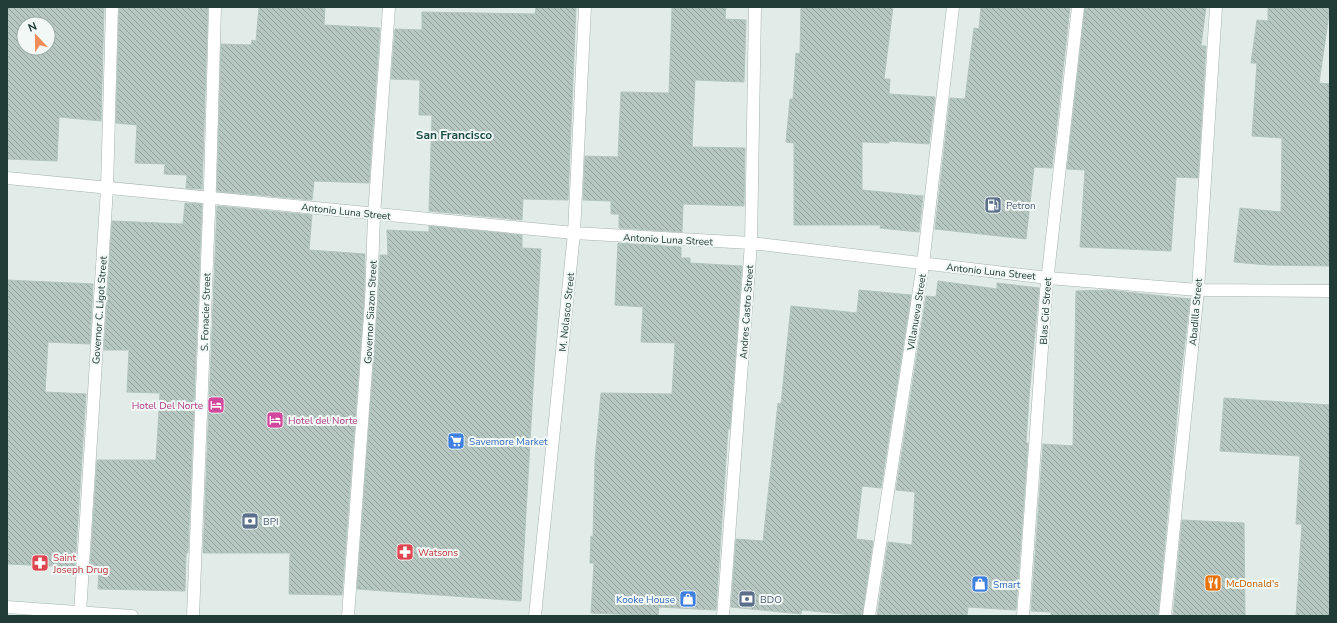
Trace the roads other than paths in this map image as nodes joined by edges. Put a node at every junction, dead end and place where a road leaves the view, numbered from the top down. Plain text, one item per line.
1 (112, 7) edge
2 (215, 7) edge
3 (389, 7) edge
4 (585, 7) edge
5 (755, 7) edge
6 (953, 7) edge
7 (1078, 7) edge
8 (1216, 7) edge
9 (7, 178) edge
10 (107, 188) junction
11 (210, 196) junction
12 (374, 215) junction
13 (574, 233) junction
14 (751, 244) junction
15 (923, 264) junction
16 (1048, 278) junction
17 (1198, 290) junction
18 (1330, 290) edge
19 (7, 607) edge
20 (80, 613) junction
21 (132, 616) edge
22 (193, 616) edge
23 (348, 616) edge
24 (535, 616) edge
25 (723, 616) edge
26 (869, 616) edge
27 (1023, 616) edge
28 (1165, 616) edge

1 - 10 street, Governor C. Ligot Street
2 - 11 street, S. Fonacier Street
3 - 12 street, Governor Siazon Street
4 - 13 street, M. Nolasco Street
5 - 14 street, Andres Castro Street
6 - 15 street, Villanueva Street
7 - 16 street, Blas Cid Street
8 - 17 street, Abadilla Street
9 - 10 street, Antonio Luna Street
10 - 11 street, Antonio Luna Street
10 - 20 street, Governor C. Ligot Street
11 - 12 street, Antonio Luna Street
11 - 22 street, S. Fonacier Street
12 - 13 street, Antonio Luna Street
12 - 23 street, Governor Siazon Street
13 - 14 street, Antonio Luna Street
13 - 24 street, M. Nolasco Street
14 - 15 street, Antonio Luna Street
14 - 25 street, Andres Castro Street
15 - 16 street, Antonio Luna Street
15 - 26 street, Villanueva Street
16 - 17 street, Antonio Luna Street
16 - 27 street, Blas Cid Street
17 - 18 street, Antonio Luna Street
17 - 28 street, Abadilla Street
19 - 20 street
20 - 21 street

